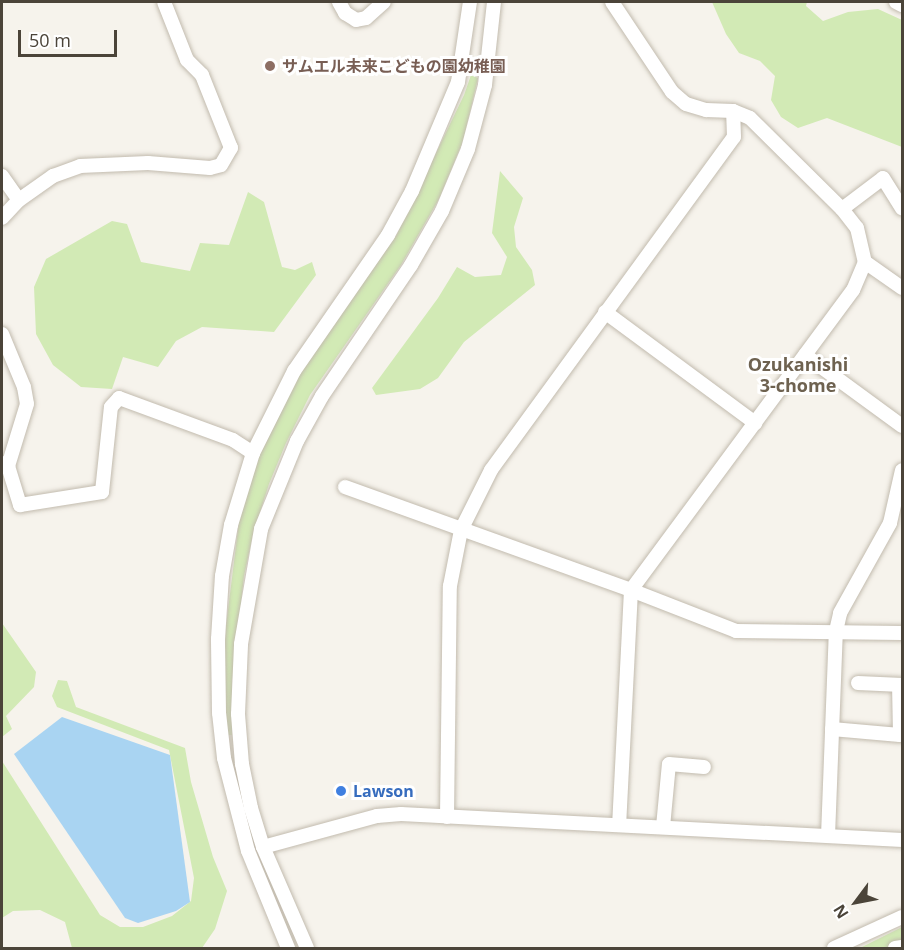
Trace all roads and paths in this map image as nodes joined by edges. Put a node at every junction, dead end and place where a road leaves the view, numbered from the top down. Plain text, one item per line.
1 (164, 2) edge
2 (339, 2) edge
3 (384, 2) edge
4 (470, 2) edge
5 (494, 2) edge
6 (612, 2) edge
7 (896, 2) edge
8 (903, 5) edge
9 (733, 111) junction
10 (2, 176) edge
11 (19, 200) junction
12 (842, 209) junction
13 (903, 209) edge
14 (2, 219) edge
15 (866, 262) junction
16 (903, 288) edge
17 (605, 312) junction
18 (2, 334) edge
19 (805, 355) junction
20 (755, 423) junction
21 (903, 426) edge
22 (253, 453) junction
23 (5, 464) edge
24 (903, 470) edge
25 (345, 487) dead end
26 (461, 530) junction
27 (631, 590) junction
28 (836, 631) junction
29 (903, 633) edge
30 (858, 683) dead end
31 (901, 685) edge
32 (832, 729) junction
33 (704, 767) dead end
34 (447, 817) junction
35 (619, 824) junction
36 (663, 827) junction
37 (828, 836) junction
38 (903, 840) edge
39 (263, 848) junction
40 (903, 917) edge
41 (851, 945) edge
42 (903, 947) edge
43 (288, 948) edge
44 (307, 948) edge
45 (834, 948) edge
46 (895, 948) edge

1 - 11 street
2 - 3 street
4 - 22 street
5 - 39 street
6 - 9 street
7 - 8 street
9 - 12 street
9 - 17 street
10 - 11 street
11 - 14 street
12 - 13 street
12 - 15 street
15 - 16 street
15 - 19 street
17 - 20 street
17 - 26 street
18 - 23 street
19 - 20 street
19 - 21 street
20 - 27 street
22 - 23 street
22 - 43 street
24 - 28 street
25 - 26 street
26 - 27 street
26 - 34 street
27 - 28 street
27 - 35 street
28 - 29 street
28 - 32 street
30 - 31 street
31 - 32 street
32 - 37 street
33 - 36 street
34 - 35 street
34 - 39 street
35 - 36 street
36 - 37 street
37 - 38 street
39 - 44 street
40 - 41 street
41 - 45 street
42 - 46 street

